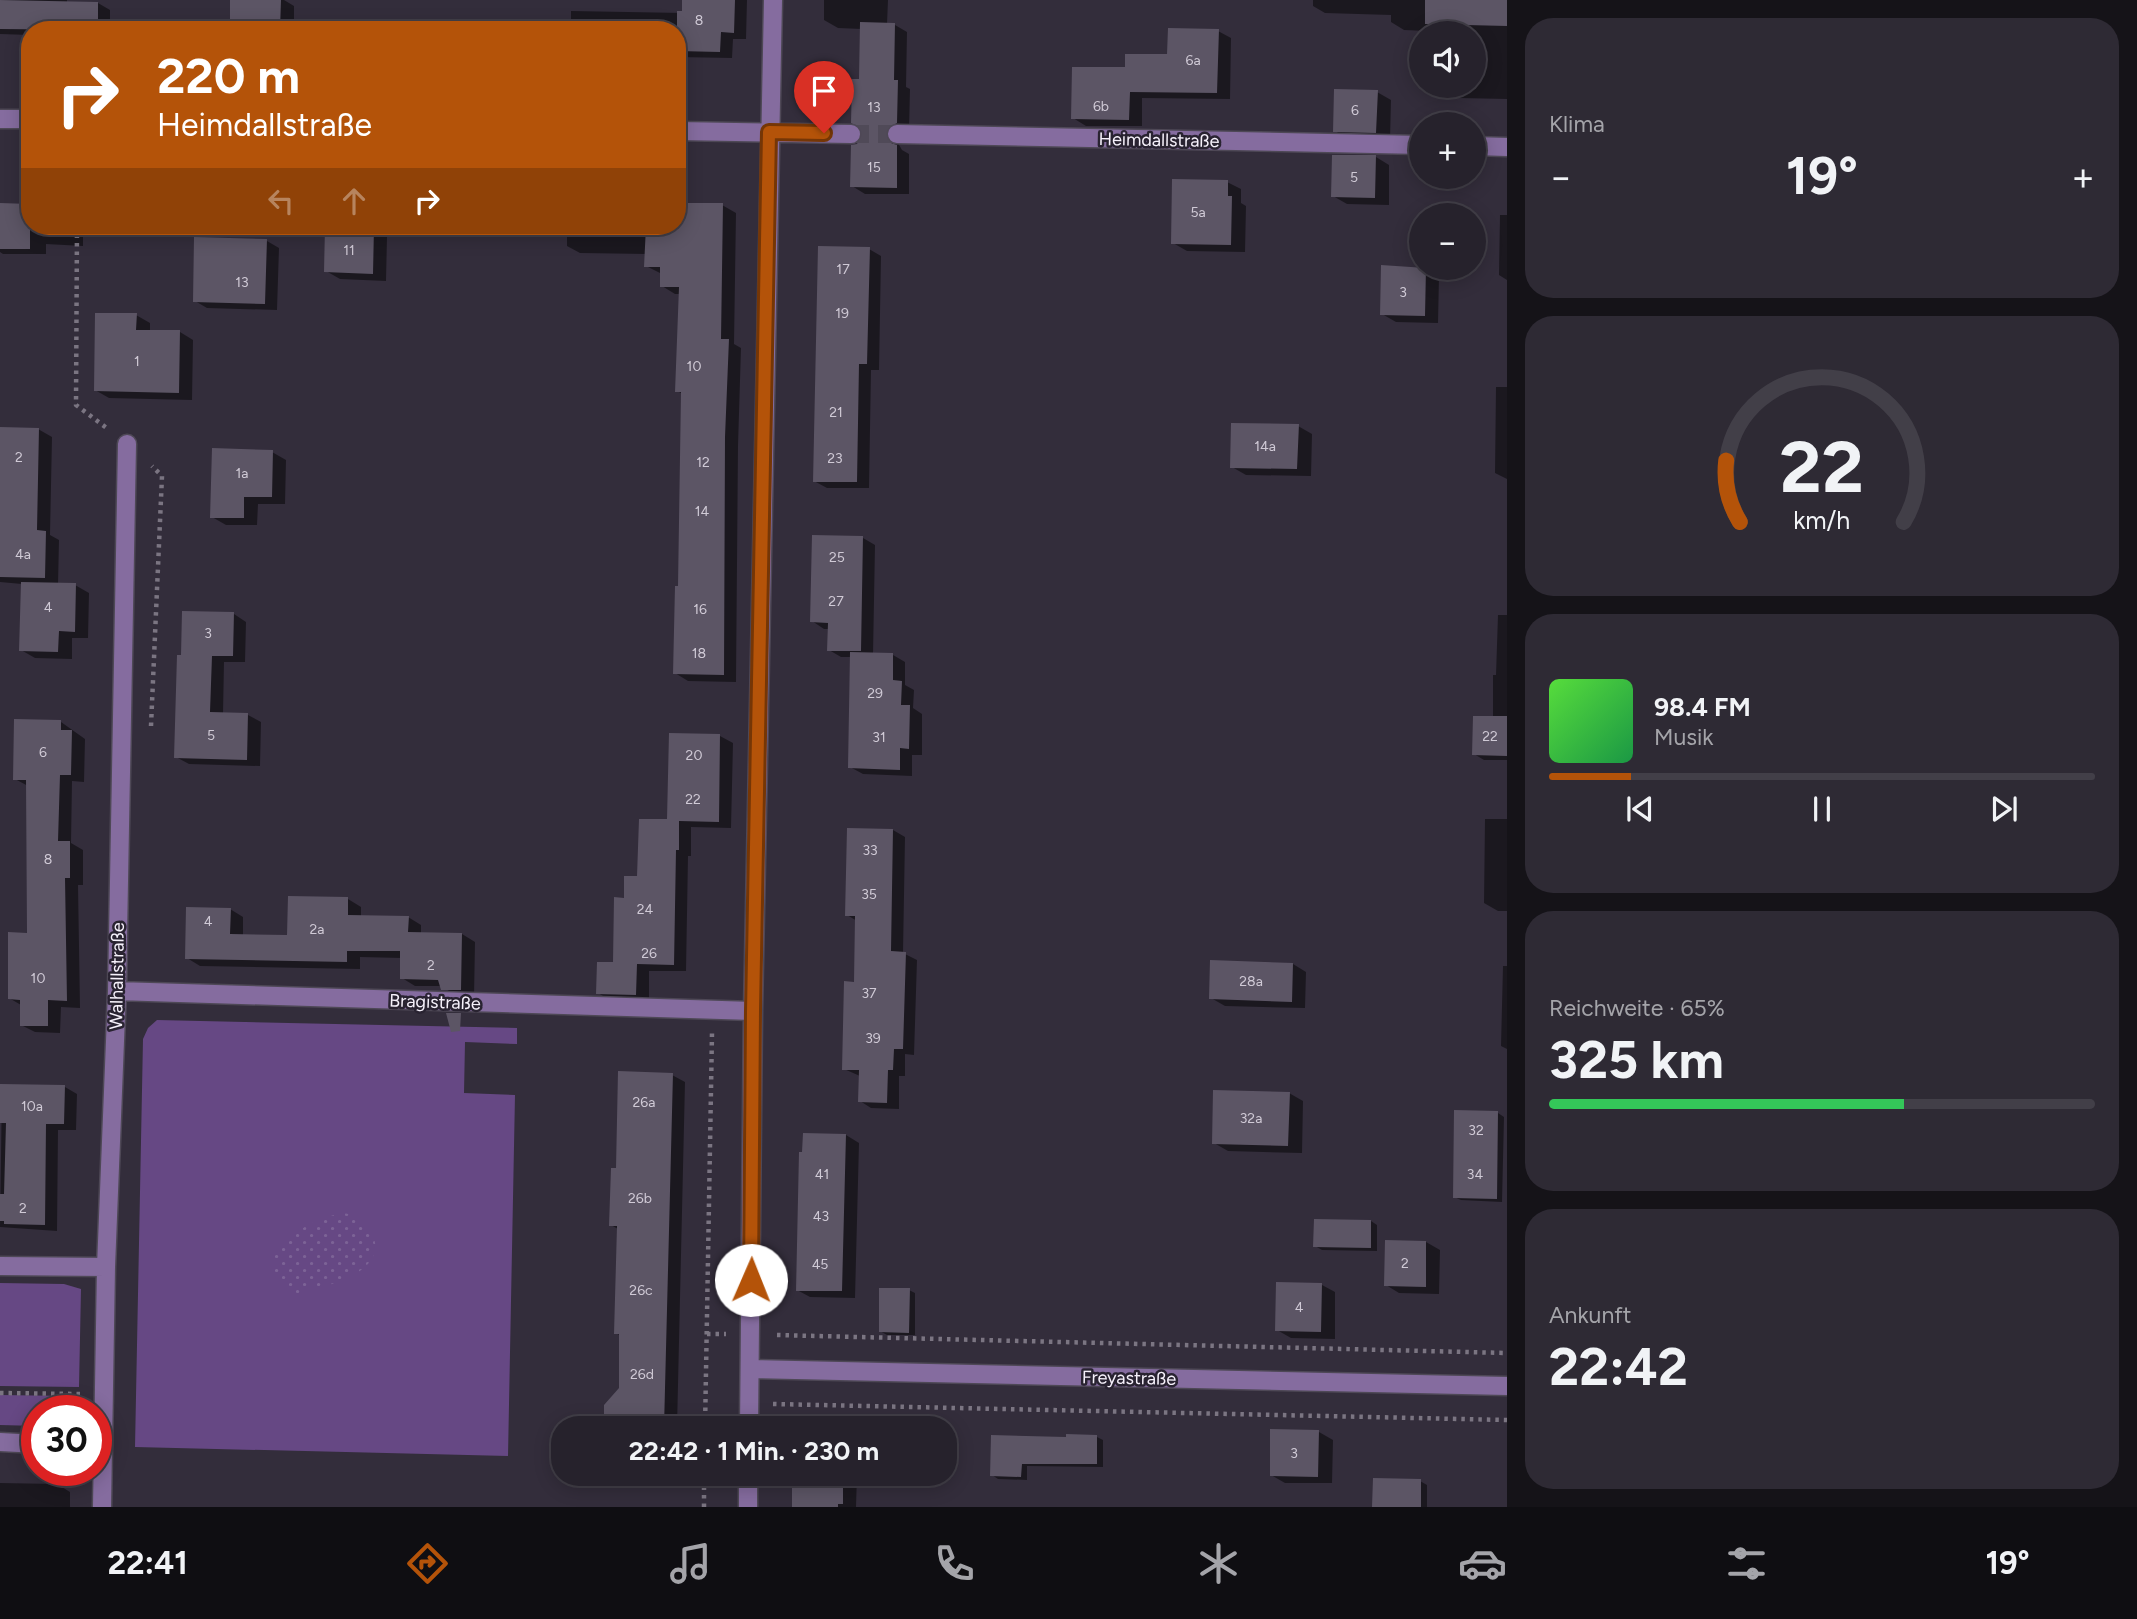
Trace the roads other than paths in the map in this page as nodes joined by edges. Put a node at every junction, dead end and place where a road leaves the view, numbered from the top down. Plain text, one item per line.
1 (773, 0) edge
2 (0, 119) edge
3 (21, 119) edge
4 (686, 131) edge
5 (769, 132) junction
6 (851, 134) tunnel mouth
7 (897, 134) tunnel mouth
8 (1409, 145) edge
9 (1486, 146) edge
10 (1507, 147) edge
11 (127, 444) road end
12 (117, 992) junction
13 (753, 1011) junction
14 (0, 1266) edge
15 (106, 1267) junction
16 (751, 1369) junction
17 (1507, 1386) edge
18 (103, 1395) edge
19 (749, 1416) edge
20 (0, 1442) edge
21 (21, 1443) edge
22 (101, 1486) edge
23 (748, 1486) edge
24 (102, 1507) edge
25 (747, 1507) edge

1 - 5 street
2 - 3 street
4 - 5 street
5 - 6 street
5 - 13 street
7 - 8 street, Heimdallstraße
9 - 10 street
11 - 12 street, Walhallstraße
12 - 13 street, Bragistraße
12 - 15 street, Walhallstraße
13 - 16 street
14 - 15 street
15 - 18 street, Walhallstraße
16 - 17 street, Freyastraße
16 - 19 street
20 - 21 street
22 - 24 street, Walhallstraße
23 - 25 street

